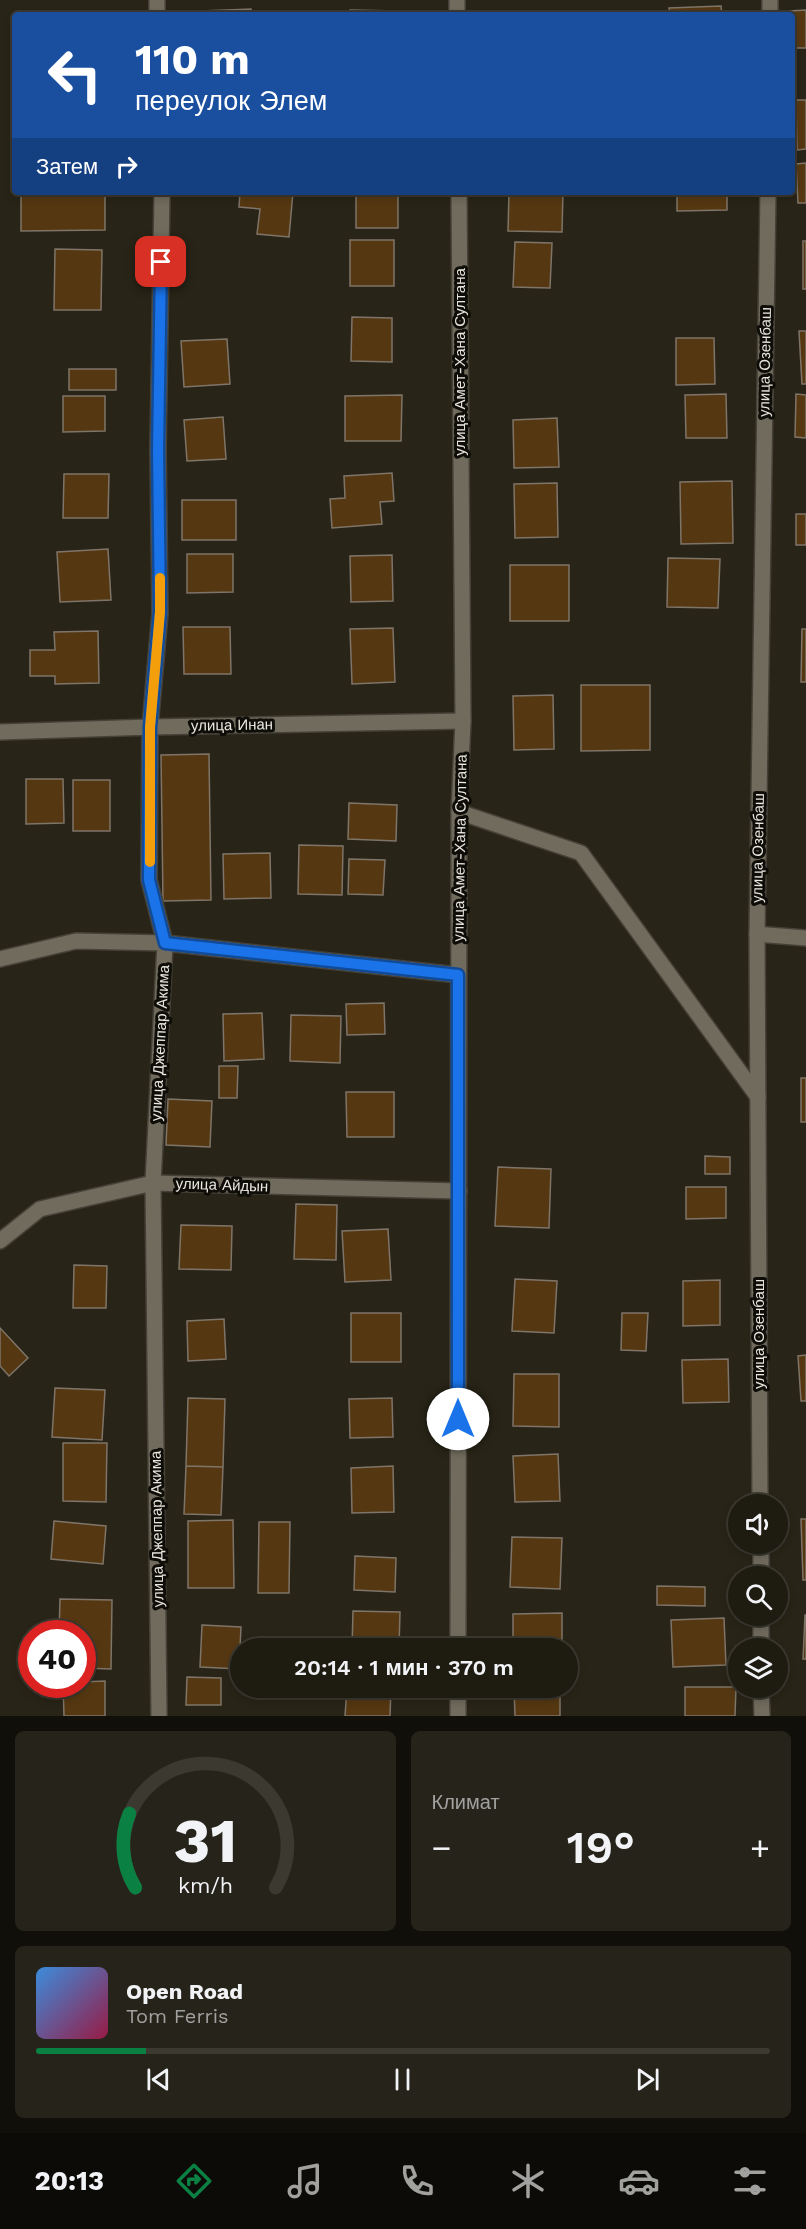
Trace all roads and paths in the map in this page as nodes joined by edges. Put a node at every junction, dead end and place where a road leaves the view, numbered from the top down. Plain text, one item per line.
1 (162, 195) edge
2 (459, 195) edge
3 (768, 195) edge
4 (463, 721) junction
5 (150, 727) junction
6 (0, 732) edge
7 (459, 813) junction
8 (757, 934) junction
9 (806, 938) edge
10 (165, 943) junction
11 (0, 959) edge
12 (458, 975) junction
13 (758, 1097) junction
14 (153, 1183) junction
15 (459, 1191) junction
16 (0, 1241) edge
17 (760, 1494) edge
18 (458, 1638) edge
19 (458, 1698) edge
20 (761, 1698) edge
21 (159, 1716) edge
22 (458, 1716) edge
23 (762, 1716) edge

1 - 5 street, улица Джеппар Акима
2 - 4 street, улица Амет-Хана Султана
3 - 8 street, улица Озенбаш
4 - 5 street, улица Инан
4 - 7 street, улица Амет-Хана Султана
5 - 6 street, улица Инан
5 - 10 street, улица Джеппар Акима
7 - 12 street, улица Амет-Хана Султана
7 - 13 street
8 - 9 street
8 - 13 street, улица Озенбаш
10 - 11 street
10 - 12 street
10 - 14 street, улица Джеппар Акима
12 - 15 street, улица Амет-Хана Султана
13 - 17 street, улица Озенбаш
14 - 15 street, улица Айдын
14 - 16 street, улица Айдын
14 - 21 street, улица Джеппар Акима
15 - 18 street, улица Амет-Хана Султана
19 - 22 street
20 - 23 street

